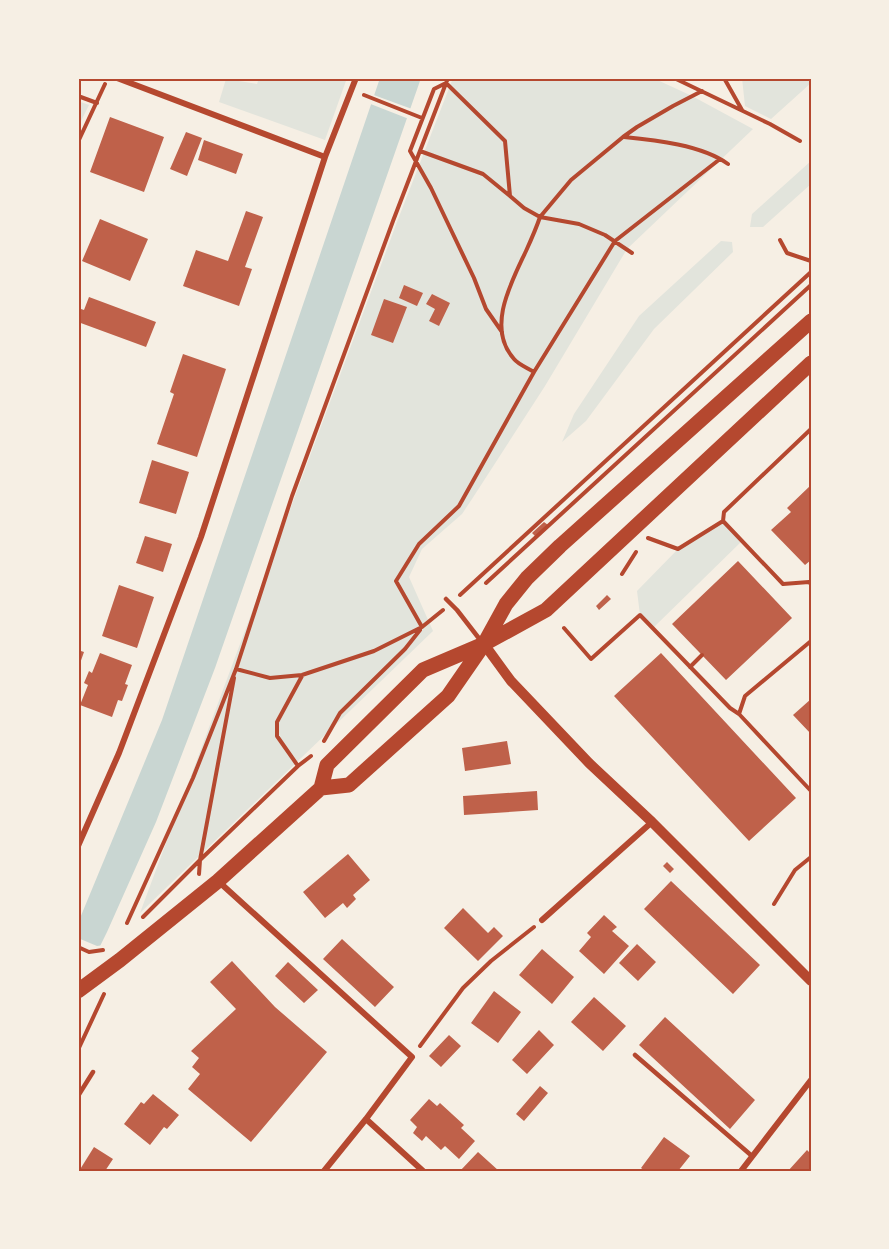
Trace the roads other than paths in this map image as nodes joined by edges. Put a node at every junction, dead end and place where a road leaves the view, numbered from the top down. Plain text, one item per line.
1 (117, 78) edge
2 (356, 78) edge
3 (325, 157) junction
4 (811, 321) edge
5 (811, 363) edge
6 (446, 599) dead end
7 (484, 644) junction
8 (321, 788) junction
9 (651, 822) junction
10 (78, 846) edge
11 (218, 880) junction
12 (542, 920) road end
13 (811, 981) edge
14 (78, 991) edge
15 (635, 1055) dead end
16 (93, 1072) dead end
17 (811, 1080) edge
18 (78, 1096) edge
19 (366, 1119) junction
20 (752, 1156) junction
21 (744, 1170) edge
22 (324, 1171) edge
23 (423, 1171) edge

1 - 3 street
2 - 3 street
3 - 10 street
4 - 7 main road
5 - 7 main road
6 - 7 lane
7 - 8 main road
7 - 8 main road
7 - 9 street
8 - 11 main road
9 - 12 street
9 - 13 street
11 - 14 main road
11 - 19 street
15 - 20 lane
16 - 18 lane
17 - 20 street
19 - 22 street
19 - 23 street
20 - 21 street

